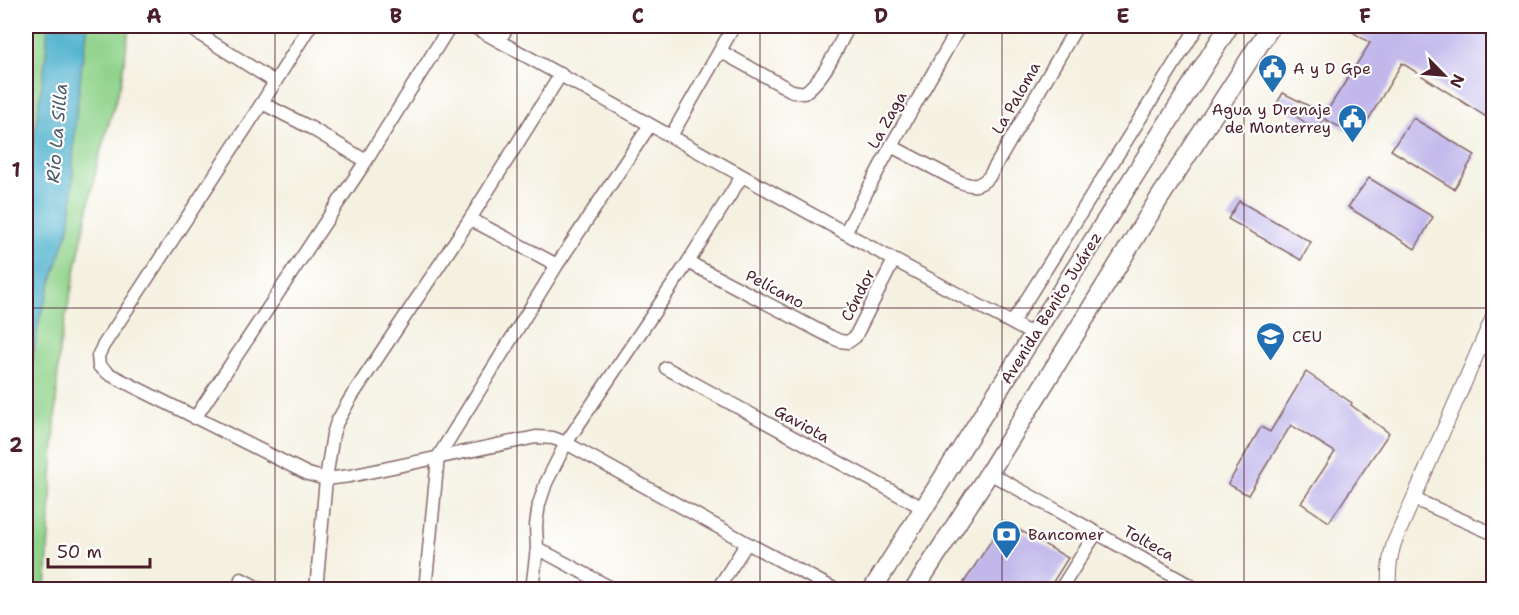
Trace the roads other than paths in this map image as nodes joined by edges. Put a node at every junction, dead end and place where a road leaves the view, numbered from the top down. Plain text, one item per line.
1 (188, 26) edge
2 (310, 26) edge
3 (450, 26) edge
4 (472, 26) edge
5 (508, 26) edge
6 (734, 26) edge
7 (849, 26) edge
8 (960, 26) edge
9 (1077, 26) edge
10 (1198, 26) edge
11 (1229, 26) edge
12 (1271, 26) edge
13 (499, 41) junction
14 (720, 51) junction
15 (561, 74) junction
16 (274, 82) junction
17 (262, 103) junction
18 (650, 125) junction
19 (671, 136) junction
20 (891, 146) junction
21 (366, 161) junction
22 (742, 176) junction
23 (470, 219) junction
24 (845, 233) junction
25 (894, 260) junction
26 (688, 262) junction
27 (557, 265) junction
28 (1494, 315) edge
29 (1012, 323) junction
30 (1034, 334) junction
31 (848, 342) joint
32 (666, 368) dead end
33 (195, 418) junction
34 (566, 443) junction
35 (438, 457) junction
36 (989, 473) junction
37 (326, 479) junction
38 (1414, 499) junction
39 (923, 508) junction
40 (1096, 533) junction
41 (1494, 534) edge
42 (747, 543) junction
43 (537, 548) junction
44 (241, 579) dead end
45 (1195, 589) edge
46 (262, 590) edge
47 (316, 590) edge
48 (425, 590) edge
49 (532, 590) edge
50 (615, 590) edge
51 (717, 590) edge
52 (836, 590) edge
53 (872, 590) edge
54 (914, 590) edge
55 (1060, 590) edge
56 (1389, 590) edge

1 - 16 street
2 - 16 street
3 - 21 street
4 - 13 street
5 - 13 street
6 - 14 street
7 - 14 street
8 - 20 street, La Zaga
9 - 20 street, La Paloma
10 - 29 street
11 - 30 main road, Avenida Benito Juárez
12 - 36 main road, Avenida Benito Juárez
13 - 15 street
14 - 19 street
15 - 18 street
15 - 23 street
16 - 17 street
17 - 21 street
17 - 33 street
18 - 19 street
18 - 27 street
19 - 22 street
20 - 24 street, La Zaga
21 - 33 street
22 - 24 street
22 - 26 street
23 - 27 street
23 - 37 street
24 - 25 street
25 - 29 street
25 - 31 street, Cóndor
26 - 31 street, Pelícano
26 - 34 street
27 - 35 street
28 - 38 street
29 - 30 street
30 - 39 main road, Avenida Benito Juárez
32 - 39 street, Gaviota
33 - 37 street
34 - 35 street
34 - 42 street
34 - 43 street
35 - 37 street
35 - 48 street
36 - 40 street, Tolteca
36 - 54 main road, Avenida Benito Juárez
37 - 47 street
38 - 41 street
38 - 56 street
39 - 53 main road, Avenida Benito Juárez
40 - 45 street, Tolteca
40 - 55 street
42 - 51 street
42 - 52 street
43 - 49 street
43 - 50 street
44 - 46 street

